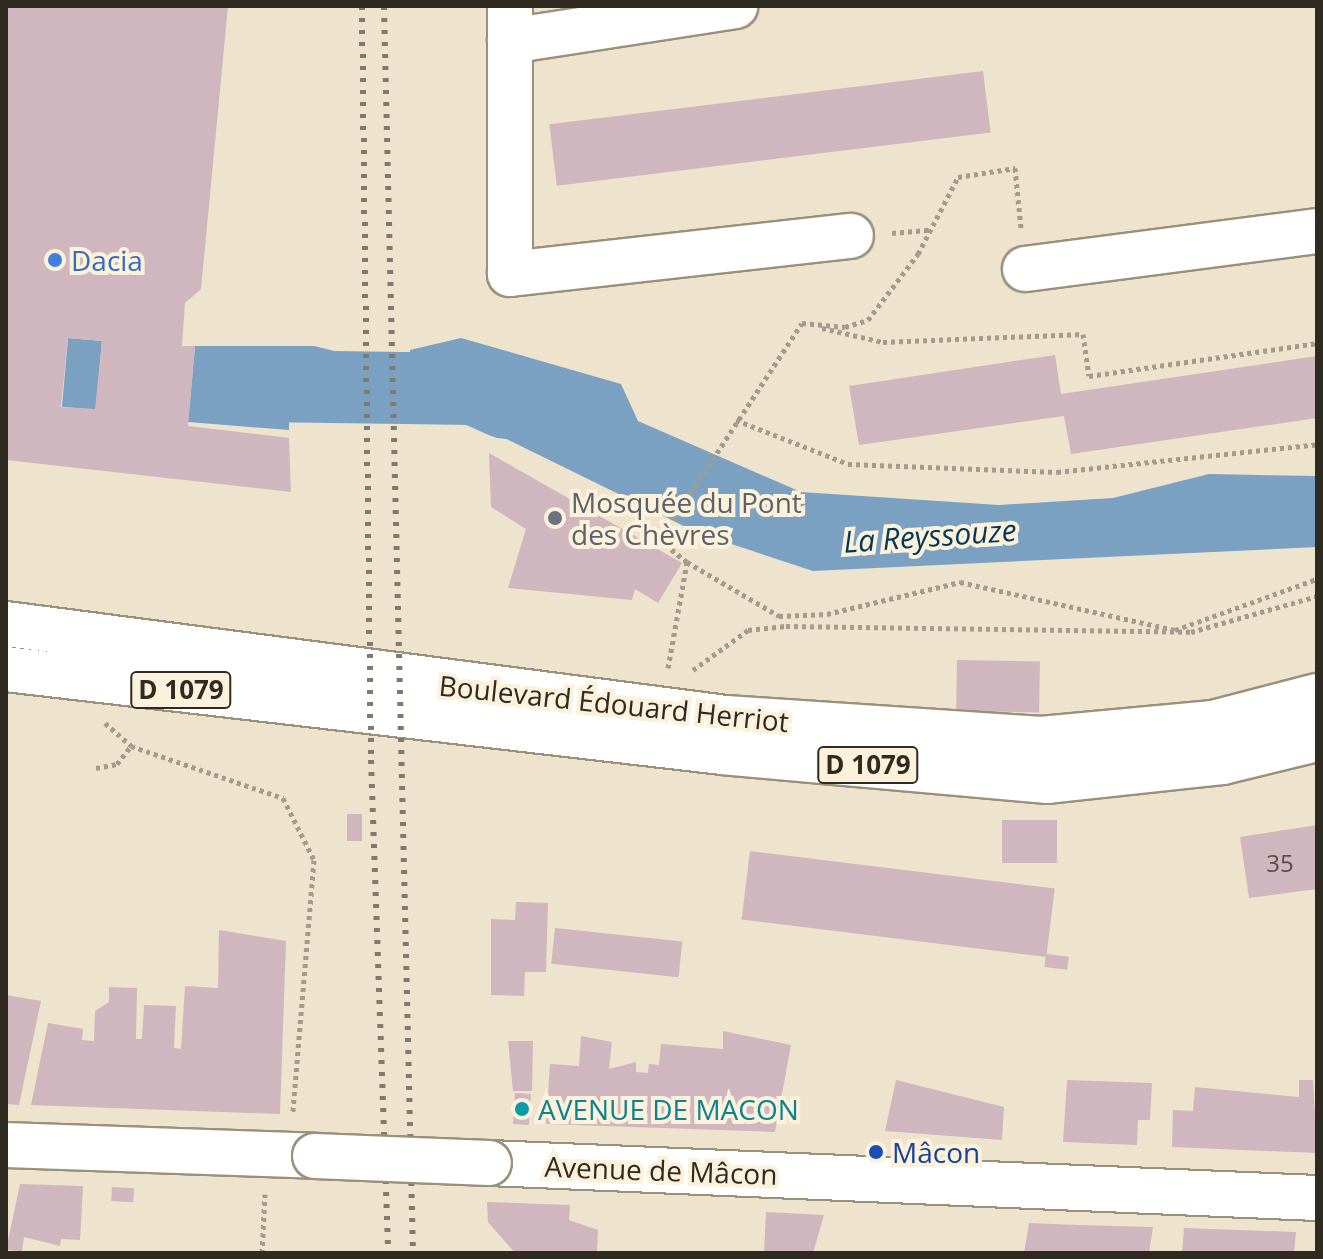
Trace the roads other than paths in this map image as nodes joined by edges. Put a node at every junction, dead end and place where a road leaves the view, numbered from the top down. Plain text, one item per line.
1 (735, 6) edge
2 (510, 23) edge
3 (1317, 231) edge
4 (851, 236) dead end
5 (1025, 269) road end
6 (6, 624) edge
7 (6, 669) edge
8 (1317, 696) edge
9 (1317, 739) edge
10 (6, 1145) edge
11 (1317, 1198) edge

1 - 2 main road
2 - 4 main road
3 - 5 main road
6 - 8 main road, Boulevard Édouard Herriot / D 1079
7 - 9 main road, Boulevard Édouard Herriot / D 1079
10 - 11 main road, Avenue de Mâcon, bridge

